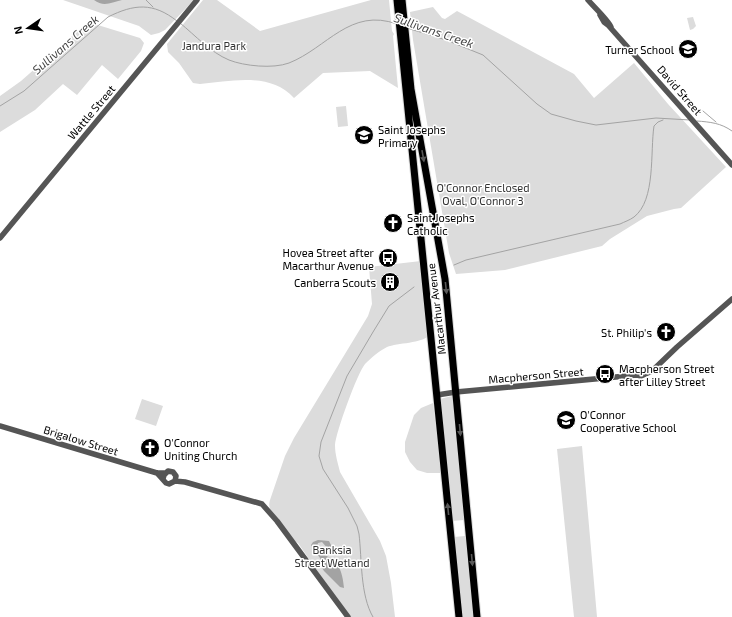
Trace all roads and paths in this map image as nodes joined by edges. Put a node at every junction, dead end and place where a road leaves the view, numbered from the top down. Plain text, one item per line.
1 (197, 0) edge
2 (397, 0) edge
3 (402, 0) edge
4 (588, 0) edge
5 (402, 21) junction
6 (408, 89) junction
7 (732, 165) edge
8 (0, 238) edge
9 (732, 299) edge
10 (456, 392) junction
11 (437, 395) junction
12 (0, 426) edge
13 (164, 476) junction
14 (175, 479) junction
15 (348, 617) edge
16 (459, 617) edge
17 (477, 617) edge

1 - 8 street, Wattle Street
2 - 5 main road, Macarthur Avenue
3 - 5 main road, Macarthur Avenue
4 - 7 street, David Street
5 - 6 main road, Macarthur Avenue
6 -> 10 main road, Macarthur Avenue
6 - 11 main road, Macarthur Avenue
9 - 10 street, Macpherson Street
10 - 11 street, Macpherson Street
10 -> 17 main road, Macarthur Avenue
16 -> 11 main road, Macarthur Avenue
12 - 13 street, Brigalow Street
13 - 14 street
13 - 14 street
14 - 15 street

